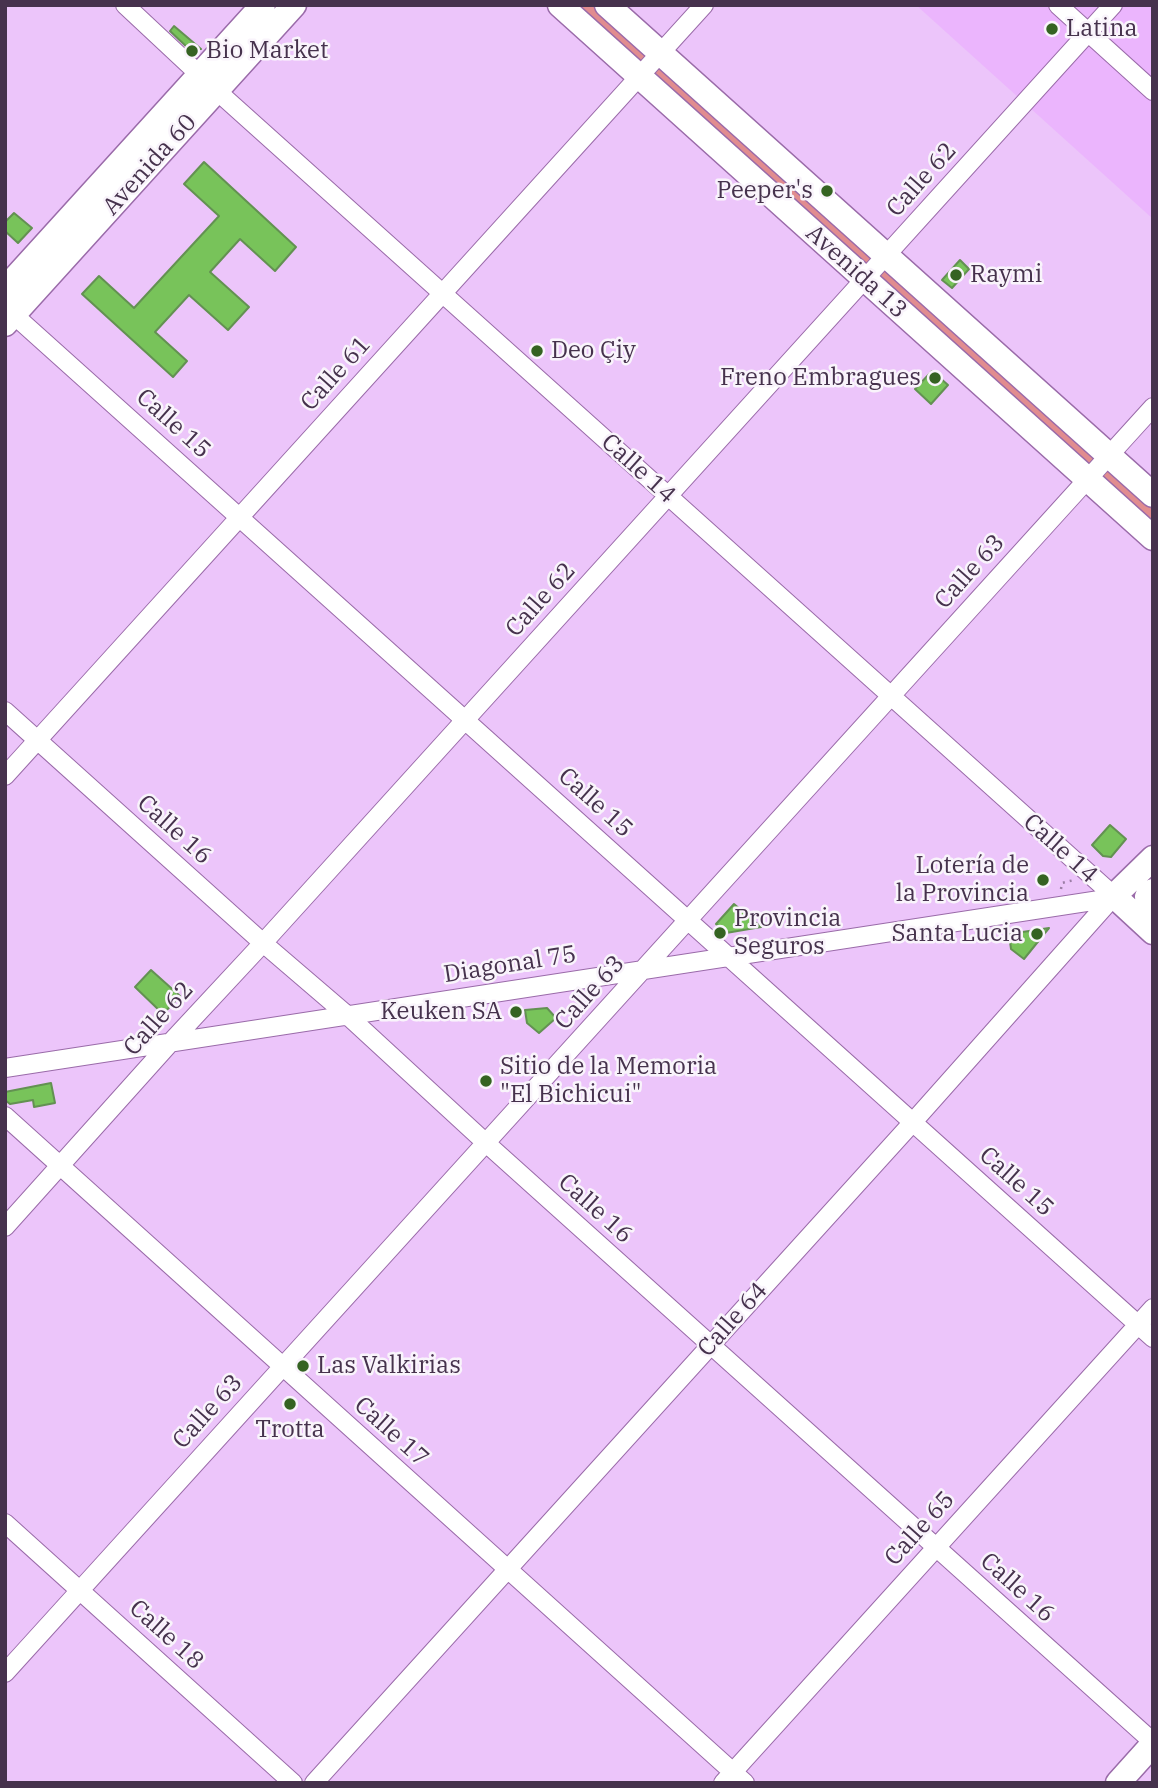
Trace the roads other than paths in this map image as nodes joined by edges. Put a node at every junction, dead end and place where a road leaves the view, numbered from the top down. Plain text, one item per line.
1 (125, 5) edge
2 (263, 5) edge
3 (294, 5) edge
4 (559, 5) edge
5 (607, 5) edge
6 (704, 5) edge
7 (1058, 5) edge
8 (1113, 5) edge
9 (1088, 33) junction
10 (660, 53) junction
11 (639, 76) junction
12 (209, 82) junction
13 (1153, 91) edge
14 (886, 256) junction
15 (865, 279) junction
16 (5, 289) edge
17 (442, 293) junction
18 (8, 314) edge
19 (1153, 407) edge
20 (1109, 456) junction
21 (1087, 480) junction
22 (1153, 495) edge
23 (668, 496) junction
24 (240, 517) junction
25 (1153, 538) edge
26 (891, 696) junction
27 (5, 711) edge
28 (465, 720) junction
29 (37, 740) junction
30 (5, 776) edge
31 (1153, 858) edge
32 (1114, 896) junction
33 (1151, 897) edge
34 (688, 920) junction
35 (1153, 932) edge
36 (263, 943) junction
37 (730, 956) junction
38 (645, 969) junction
39 (347, 1015) junction
40 (170, 1042) junction
41 (5, 1068) edge
42 (5, 1116) edge
43 (913, 1122) junction
44 (486, 1143) junction
45 (60, 1167) junction
46 (5, 1227) edge
47 (1153, 1308) edge
48 (1138, 1325) junction
49 (1153, 1338) edge
50 (711, 1345) junction
51 (282, 1367) junction
52 (5, 1523) edge
53 (936, 1548) junction
54 (508, 1569) junction
55 (80, 1590) junction
56 (5, 1673) edge
57 (1153, 1743) edge
58 (734, 1779) edge
59 (293, 1783) edge
60 (314, 1783) edge
61 (1118, 1783) edge

1 - 12 street, Calle 14
2 - 12 main road, Avenida 60
3 - 12 main road, Avenida 60
4 - 11 main road, Avenida 13
5 - 10 main road, Avenida 13
6 - 10 street, Calle 61
7 - 9 street
8 - 9 street, Calle 62
9 - 13 street
9 - 14 street, Calle 62
10 - 11 street, Calle 61
10 - 14 main road, Avenida 13
11 - 15 main road, Avenida 13
11 - 17 street, Calle 61
12 - 16 main road, Avenida 60
12 - 17 street, Calle 14
12 - 18 main road, Avenida 60
14 - 15 street, Calle 62
14 - 20 main road, Avenida 13
15 - 21 main road, Avenida 13
15 - 23 street, Calle 62
17 - 23 street, Calle 14
17 - 24 street, Calle 61
18 - 24 street, Calle 15
19 - 20 street, Calle 63
20 - 21 street, Calle 63
20 - 22 main road, Avenida 13
21 - 25 main road, Avenida 13
21 - 26 street, Calle 63
23 - 26 street, Calle 14
23 - 28 street, Calle 62
24 - 28 street, Calle 15
24 - 29 street, Calle 61
26 - 32 street, Calle 14
26 - 34 street, Calle 63
27 - 29 street, Calle 16
28 - 34 street, Calle 15
28 - 36 street, Calle 62
29 - 30 street, Calle 61
29 - 36 street, Calle 16
31 - 32 main road, Calle 64
32 - 33 street, Diagonal 75
32 - 35 main road, Calle 14
32 - 37 street, Diagonal 75
32 - 43 street, Calle 64
34 - 37 street, Calle 15
34 - 38 street, Calle 63
36 - 39 street, Calle 16
36 - 40 street, Calle 62
37 - 38 street, Diagonal 75
37 - 43 street, Calle 15
38 - 39 street, Diagonal 75
38 - 44 street, Calle 63
39 - 40 street, Diagonal 75
39 - 44 street, Calle 16
40 - 41 street, Diagonal 75
40 - 45 street, Calle 62
42 - 45 street, Calle 17
43 - 48 street, Calle 15
43 - 50 street, Calle 64
44 - 50 street, Calle 16
44 - 51 street, Calle 63
45 - 46 street, Calle 62
45 - 51 street, Calle 17
47 - 48 street, Calle 65
48 - 49 street, Calle 15
48 - 53 street, Calle 65
50 - 53 street, Calle 16
50 - 54 street, Calle 64
51 - 54 street, Calle 17
51 - 55 street, Calle 63
52 - 55 street, Calle 18
53 - 57 street, Calle 16
53 - 58 street, Calle 65
54 - 58 street, Calle 17
54 - 60 street, Calle 64
55 - 56 street, Calle 63
55 - 59 street, Calle 18
57 - 61 main road

